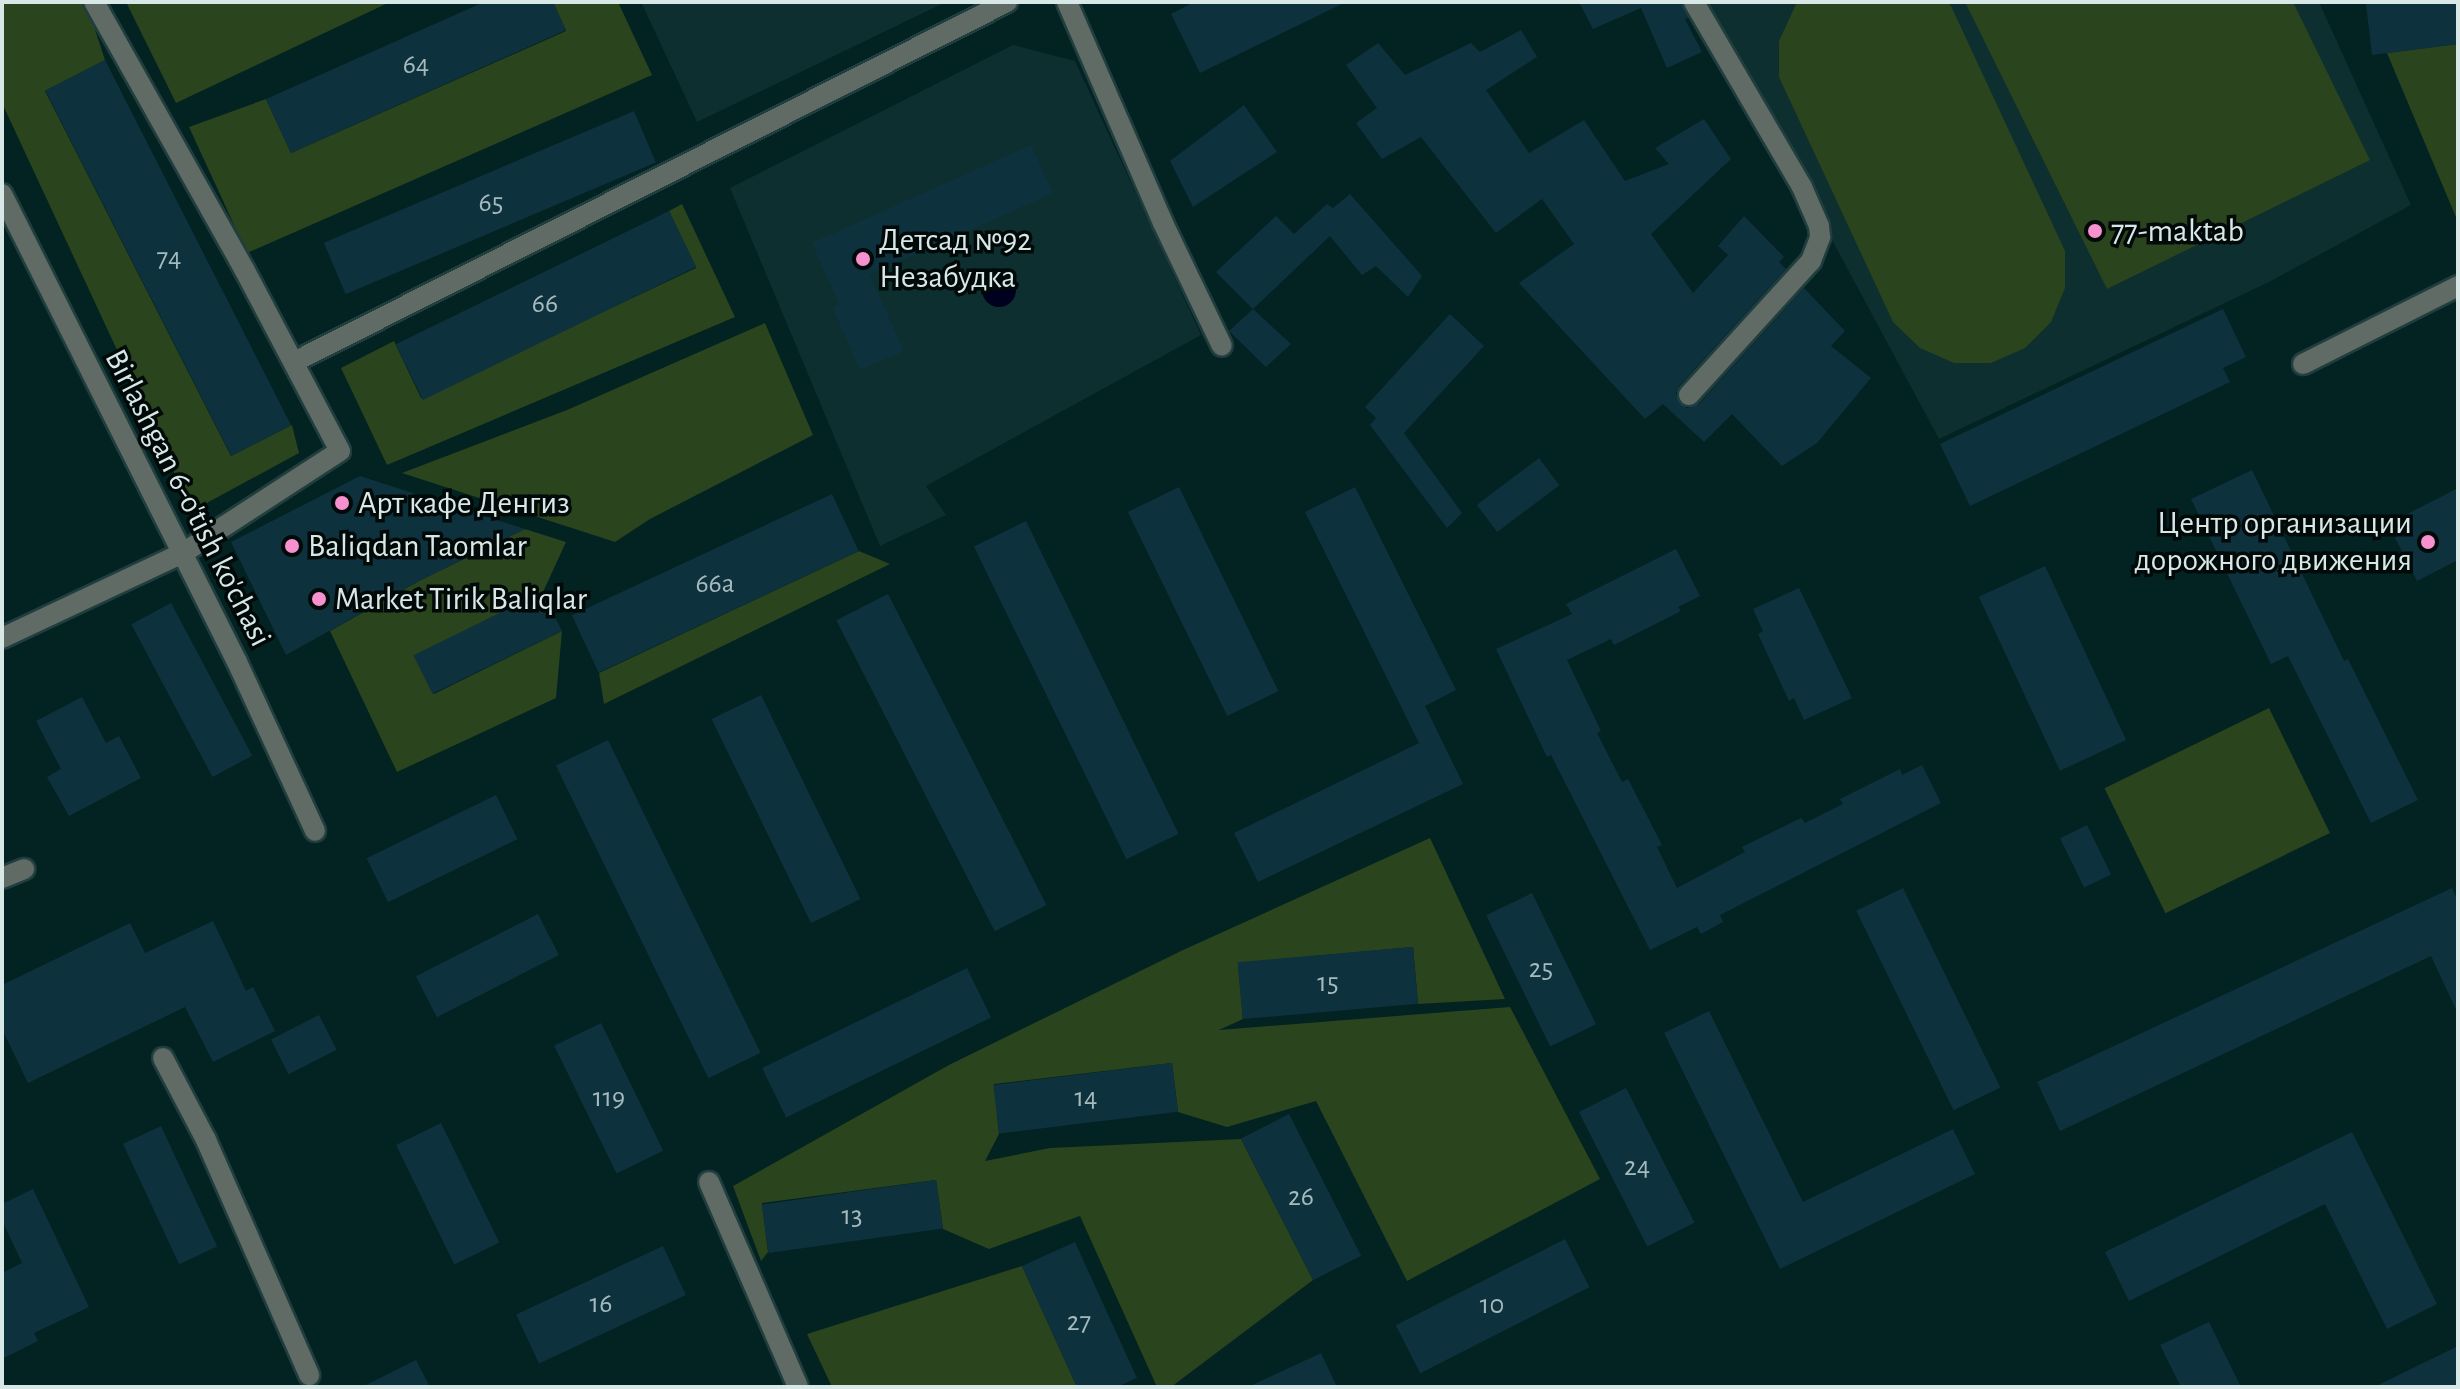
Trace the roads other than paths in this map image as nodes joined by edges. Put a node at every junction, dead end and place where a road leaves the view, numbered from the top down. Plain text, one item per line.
1 (94, 2) edge
2 (1007, 2) edge
3 (1067, 2) edge
4 (1694, 2) edge
5 (2, 194) edge
6 (2458, 286) edge
7 (1222, 346) dead end
8 (294, 362) junction
9 (2303, 364) dead end
10 (1689, 395) dead end
11 (183, 553) junction
12 (2, 638) edge
13 (315, 831) dead end
14 (24, 869) dead end
15 (2, 878) edge
16 (163, 1058) dead end
17 (709, 1182) dead end
18 (309, 1375) dead end
19 (798, 1387) edge

1 - 8 street
2 - 8 street
3 - 7 street
4 - 10 street
5 - 11 street, Birlashgan 6-o'tish ko'chasi
6 - 9 street
8 - 11 street
11 - 12 street
11 - 13 street, Birlashgan 6-o'tish ko'chasi
14 - 15 street
16 - 18 street
17 - 19 street

